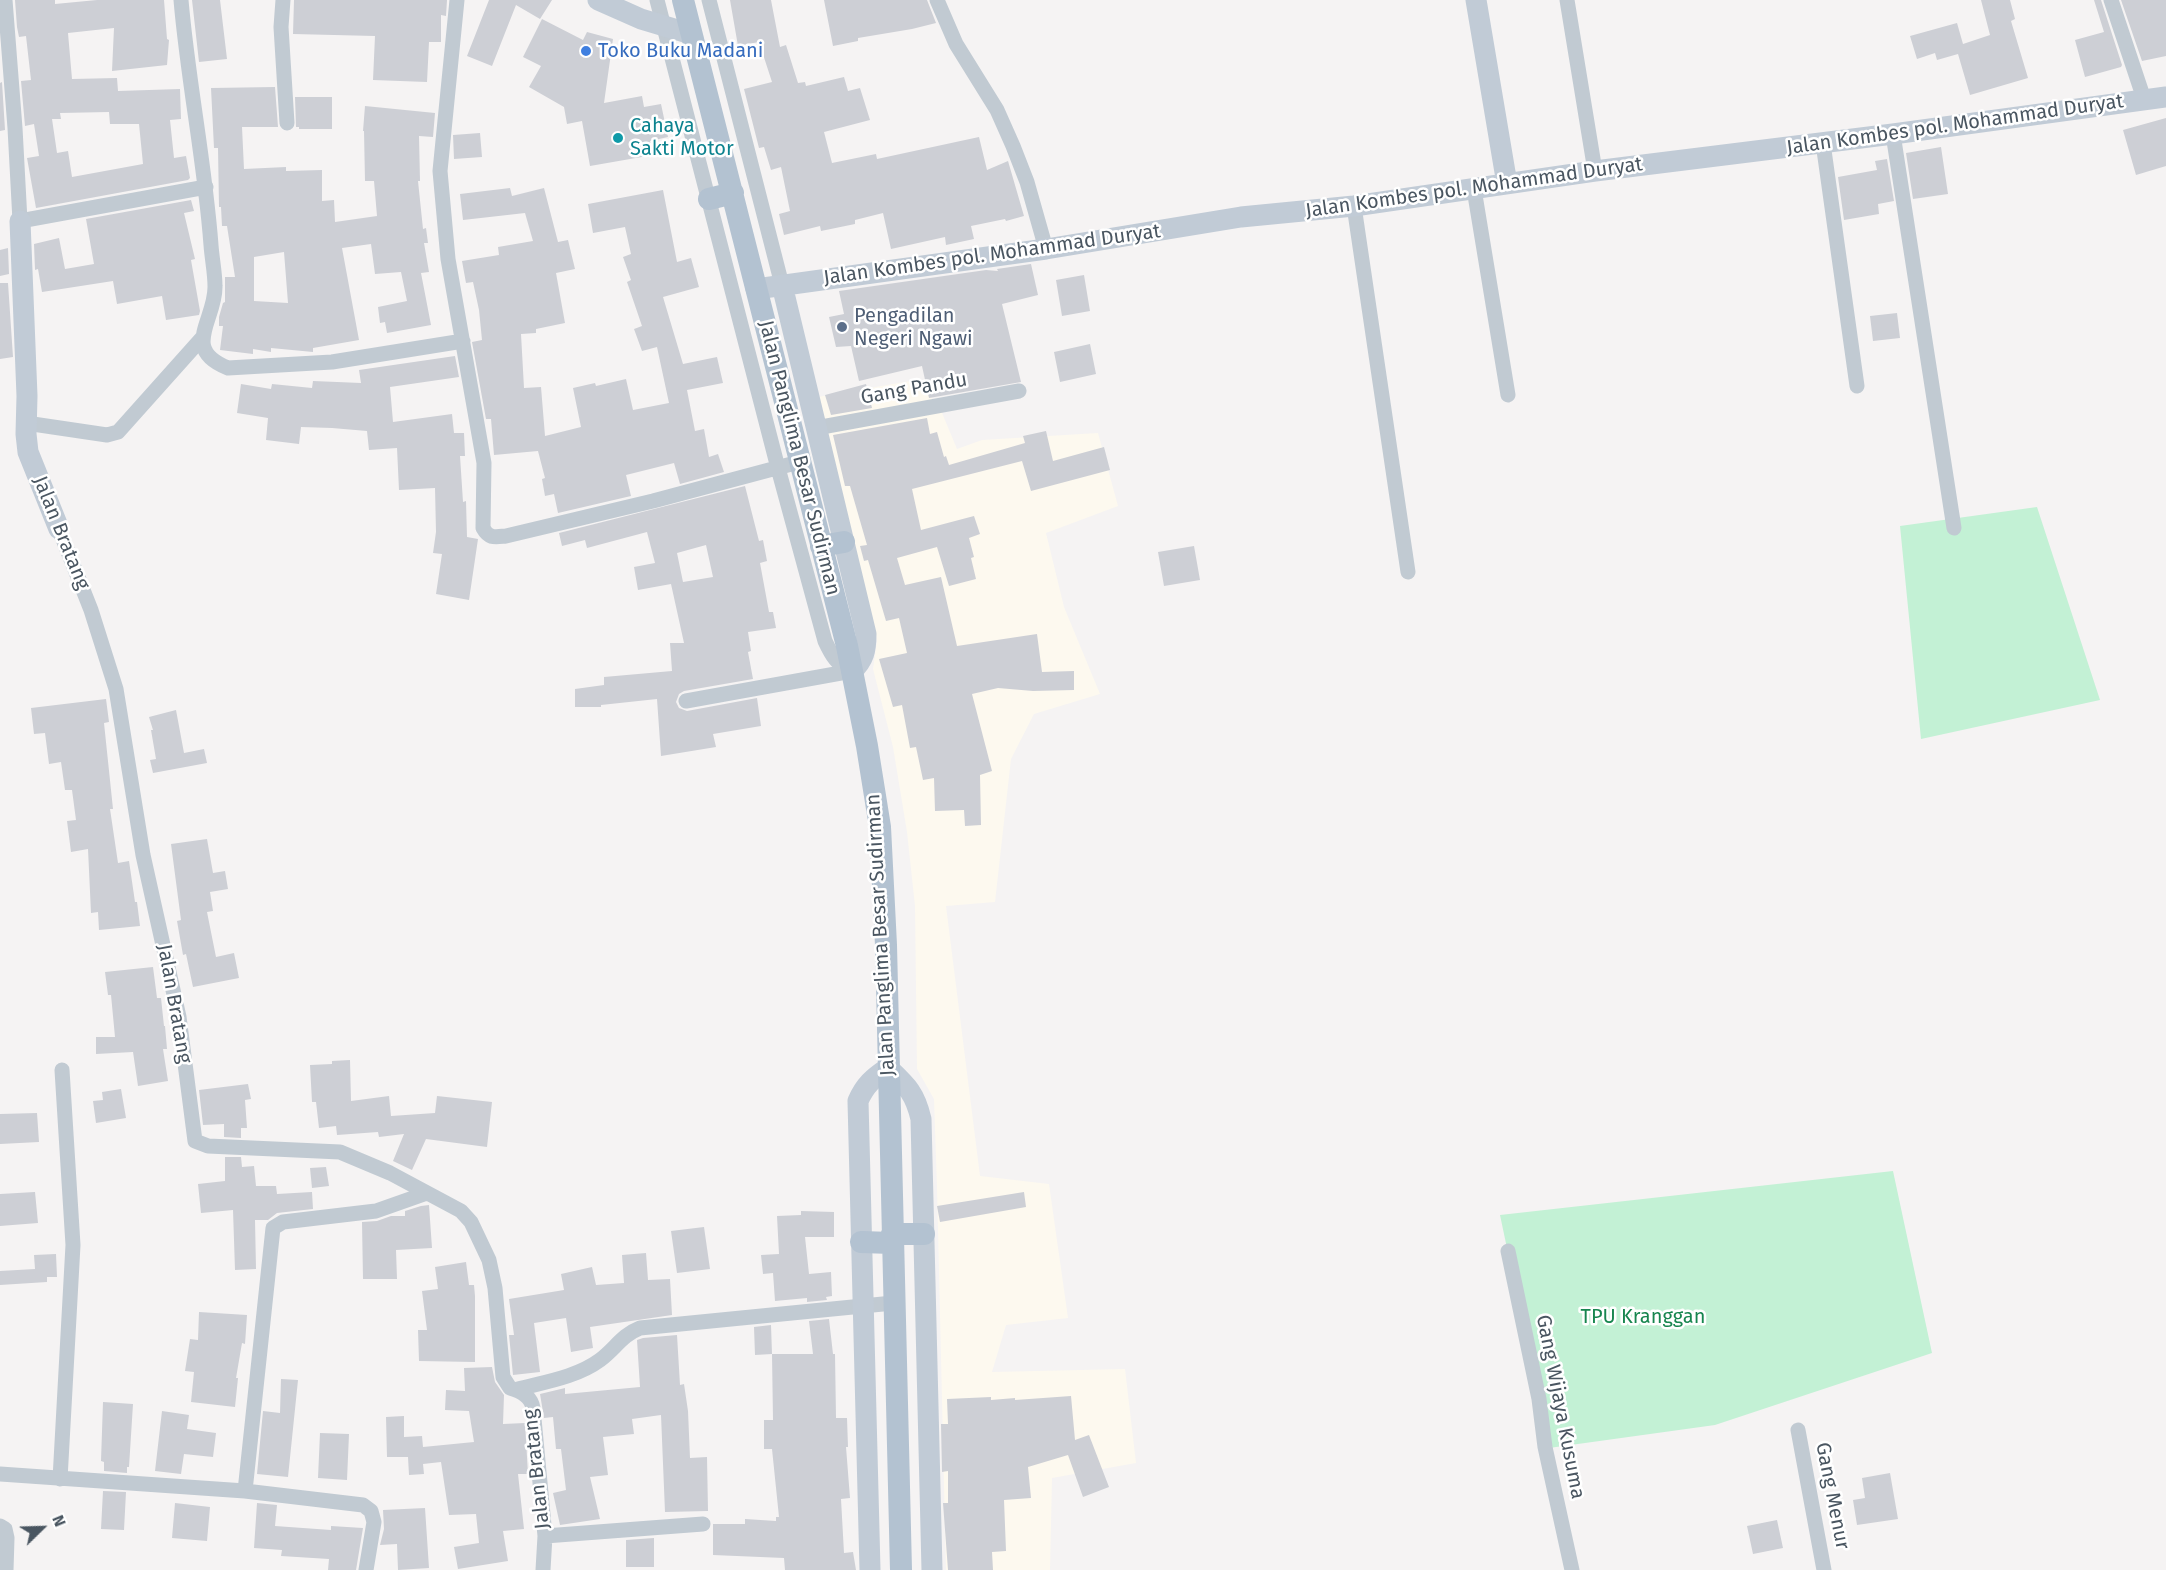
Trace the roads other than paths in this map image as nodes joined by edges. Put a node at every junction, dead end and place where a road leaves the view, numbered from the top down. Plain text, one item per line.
1 (5, 0) edge
2 (181, 0) edge
3 (283, 0) edge
4 (456, 0) edge
5 (598, 0) edge
6 (657, 0) edge
7 (683, 0) edge
8 (709, 0) edge
9 (937, 0) edge
10 (1476, 0) edge
11 (1566, 0) edge
12 (2110, 0) edge
13 (664, 27) junction
14 (691, 34) junction
15 (2166, 97) edge
16 (2144, 99) junction
17 (287, 123) dead end
18 (1893, 134) junction
19 (1823, 143) junction
20 (1596, 171) junction
21 (1507, 184) junction
22 (206, 187) junction
23 (1474, 189) junction
24 (733, 193) junction
25 (709, 199) junction
26 (1354, 206) junction
27 (20, 221) junction
28 (1046, 249) junction
29 (782, 285) junction
30 (756, 289) junction
31 (202, 338) junction
32 (463, 341) junction
33 (1857, 386) dead end
34 (1019, 391) dead end
35 (1508, 395) dead end
36 (26, 423) junction
37 (816, 428) junction
38 (789, 465) junction
39 (1954, 528) dead end
40 (59, 529) joint
41 (844, 542) junction
42 (821, 546) junction
43 (1408, 572) dead end
44 (852, 671) junction
45 (686, 701) dead end
46 (888, 1068) junction
47 (62, 1070) dead end
48 (427, 1193) junction
49 (924, 1234) junction
50 (892, 1239) junction
51 (861, 1242) junction
52 (1508, 1251) dead end
53 (893, 1303) junction
54 (862, 1305) junction
55 (518, 1389) junction
56 (1798, 1430) dead end
57 (0, 1474) edge
58 (60, 1479) junction
59 (244, 1491) junction
60 (702, 1524) dead end
61 (0, 1526) edge
62 (545, 1536) junction
63 (6, 1570) edge
64 (366, 1570) edge
65 (543, 1570) edge
66 (870, 1570) edge
67 (901, 1570) edge
68 (932, 1570) edge
69 (1572, 1570) edge
70 (1824, 1570) edge

1 - 27 street
2 - 22 street
3 - 17 street
4 - 32 street
5 - 13 street
6 - 13 street
7 - 14 main road, Jalan Panglima Besar Sudirman
8 - 29 street
9 - 28 street
10 - 21 street
11 - 20 street
12 - 16 street
13 - 14 street
13 - 25 street
14 - 24 main road, Jalan Panglima Besar Sudirman
15 - 16 street, Jalan Kombes pol. Mohammad Duryat
16 - 18 street, Jalan Kombes pol. Mohammad Duryat
18 - 19 street, Jalan Kombes pol. Mohammad Duryat
18 - 39 street
19 - 20 street, Jalan Kombes pol. Mohammad Duryat
19 - 33 street
20 - 21 street, Jalan Kombes pol. Mohammad Duryat
21 - 23 street, Jalan Kombes pol. Mohammad Duryat
22 - 27 street
22 - 31 street
23 - 26 street, Jalan Kombes pol. Mohammad Duryat
23 - 35 street
24 - 25 main road
24 - 30 main road, Jalan Panglima Besar Sudirman
25 - 38 street
26 - 28 street, Jalan Kombes pol. Mohammad Duryat
26 - 43 street
27 - 36 street, Jalan Bratang
28 - 29 street, Jalan Kombes pol. Mohammad Duryat
29 - 30 street, Jalan Kombes pol. Mohammad Duryat
29 - 37 street
30 - 38 main road, Jalan Panglima Besar Sudirman
31 - 32 street
31 - 36 street
32 - 38 street
34 - 37 street, Gang Pandu
36 - 40 street, Jalan Bratang
37 - 41 street
38 - 42 main road, Jalan Panglima Besar Sudirman
38 - 44 street
40 - 48 street, Jalan Bratang
41 - 42 main road
41 - 44 street
42 - 44 main road, Jalan Panglima Besar Sudirman
44 - 45 street
44 - 46 main road, Jalan Panglima Besar Sudirman
46 - 49 street
46 - 50 main road, Jalan Panglima Besar Sudirman
46 - 51 street
47 - 58 street
48 - 55 street, Jalan Bratang
48 - 59 street
49 - 50 main road
49 - 68 street
50 - 51 main road
50 - 53 main road, Jalan Panglima Besar Sudirman
51 - 54 street
52 - 69 street, Gang Wijaya Kusuma
53 - 54 street
53 - 67 main road, Jalan Panglima Besar Sudirman
54 - 55 street
54 - 66 street
55 - 62 street, Jalan Bratang
56 - 70 street, Gang Menur
57 - 58 street
58 - 59 street
59 - 64 street
60 - 62 street
61 - 63 street
62 - 65 street, Jalan Bratang

